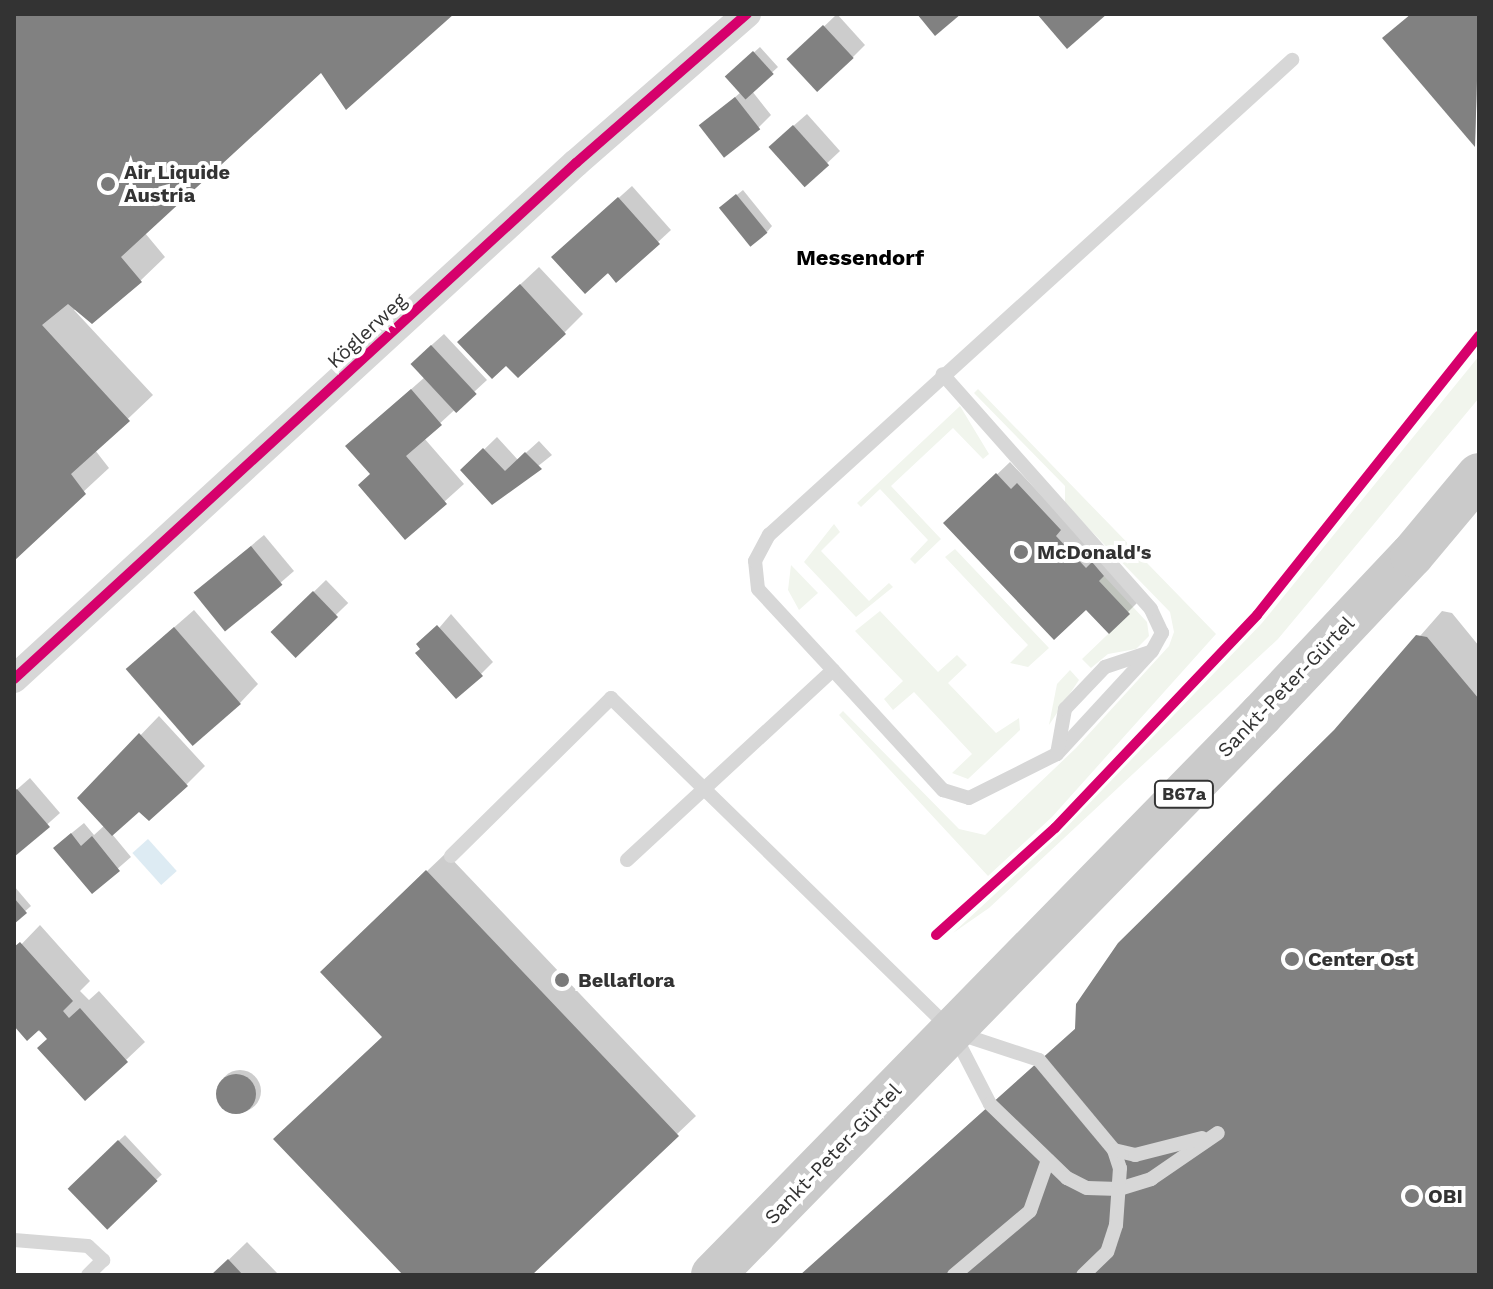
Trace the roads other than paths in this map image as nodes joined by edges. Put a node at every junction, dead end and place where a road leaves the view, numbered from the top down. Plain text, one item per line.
1 (747, 14) edge
2 (1292, 60) dead end
3 (942, 374) junction
4 (1479, 475) edge
5 (1152, 651) junction
6 (833, 670) junction
7 (14, 679) edge
8 (1057, 754) junction
9 (702, 790) junction
10 (451, 856) dead end
11 (627, 860) dead end
12 (953, 1032) junction
13 (1114, 1150) junction
14 (1048, 1160) junction
15 (1119, 1189) junction
16 (14, 1240) edge
17 (88, 1275) edge
18 (713, 1275) edge
19 (954, 1275) edge
20 (1083, 1275) edge

1 - 7 street, Köglerweg
2 - 3 lane
3 - 5 lane
3 - 6 lane
4 - 12 main road, Sankt-Peter-Gürtel / B67a
5 - 8 lane
5 - 8 lane
6 - 8 lane
6 - 9 lane
9 - 10 lane
9 - 11 lane
9 - 12 lane
12 - 13 lane
12 - 14 lane
12 - 18 main road, Sankt-Peter-Gürtel / B67a
13 - 15 lane
13 - 15 lane
14 - 15 lane
14 - 19 lane
15 - 20 lane
16 - 17 lane

